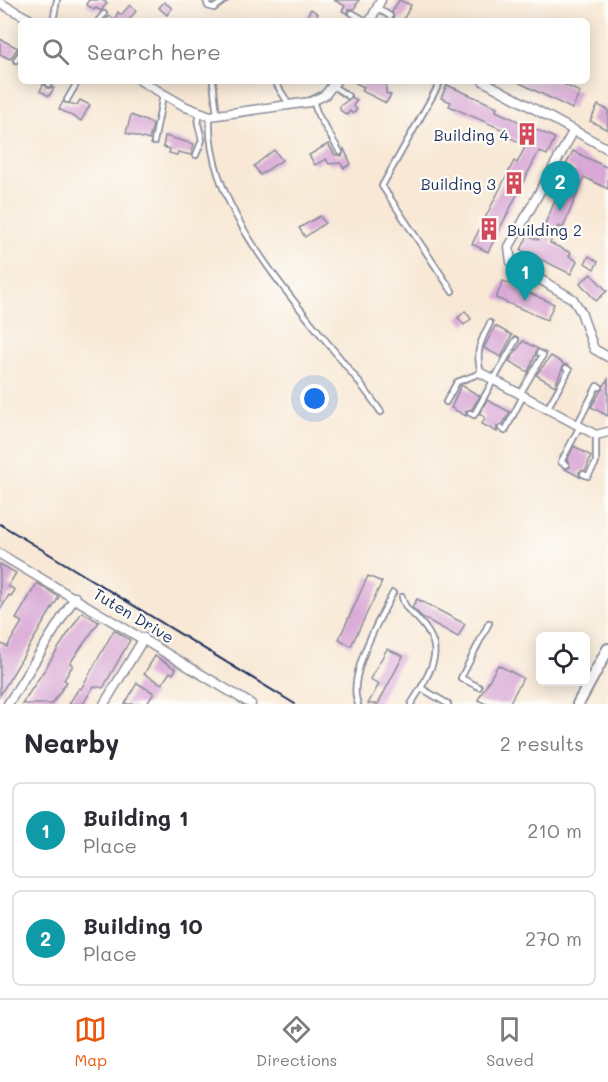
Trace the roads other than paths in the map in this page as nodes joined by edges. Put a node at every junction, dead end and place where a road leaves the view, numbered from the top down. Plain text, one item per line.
1 (57, 0) edge
2 (206, 0) edge
3 (225, 0) edge
4 (0, 3) edge
5 (379, 4) edge
6 (104, 14) dead end
7 (352, 14) dead end
8 (390, 16) dead end
9 (26, 18) edge
10 (54, 18) edge
11 (101, 18) edge
12 (361, 18) edge
13 (370, 18) edge
14 (18, 57) edge
15 (16, 60) dead end
16 (76, 84) edge
17 (146, 84) edge
18 (213, 84) edge
19 (334, 84) edge
20 (336, 84) edge
21 (439, 84) edge
22 (489, 84) edge
23 (277, 85) dead end
24 (164, 94) junction
25 (348, 96) dead end
26 (67, 100) dead end
27 (313, 101) junction
28 (290, 106) junction
29 (200, 112) junction
30 (214, 115) junction
31 (574, 130) junction
32 (154, 142) dead end
33 (608, 149) edge
34 (340, 152) dead end
35 (196, 155) dead end
36 (452, 291) dead end
37 (490, 323) dead end
38 (516, 340) dead end
39 (543, 355) dead end
40 (608, 357) edge
41 (566, 368) dead end
42 (480, 373) junction
43 (494, 380) junction
44 (600, 387) dead end
45 (522, 395) junction
46 (446, 402) dead end
47 (547, 409) junction
48 (381, 412) dead end
49 (481, 418) dead end
50 (578, 425) junction
51 (501, 428) dead end
52 (608, 432) edge
53 (596, 435) junction
54 (566, 465) dead end
55 (583, 474) dead end
56 (0, 554) edge
57 (393, 593) dead end
58 (75, 597) junction
59 (402, 597) dead end
60 (489, 623) dead end
61 (144, 638) junction
62 (608, 649) edge
63 (479, 687) dead end
64 (421, 688) junction
65 (237, 701) edge
66 (8, 704) edge
67 (104, 704) edge
68 (251, 704) edge
69 (358, 704) edge
70 (411, 704) edge
71 (448, 704) edge
72 (578, 704) edge

1 - 10 lane
2 - 3 lane
4 - 9 street
5 - 8 lane
5 - 13 street
6 - 11 lane
7 - 12 lane
14 - 15 lane
16 - 26 lane
17 - 24 street
18 - 30 lane
19 - 27 street
20 - 25 lane
21 - 36 lane
22 - 31 street
23 - 28 lane
24 - 29 street
24 - 32 lane
27 - 28 street
27 - 34 lane
28 - 30 street
29 - 30 street
29 - 35 lane
30 - 48 lane
31 - 33 street
31 - 40 street
37 - 42 lane
38 - 43 lane
39 - 45 lane
41 - 47 lane
42 - 43 street
42 - 46 lane
43 - 45 street
43 - 49 lane
44 - 50 lane
45 - 47 street
45 - 51 lane
47 - 50 street
50 - 53 street
50 - 54 lane
52 - 53 street
53 - 55 lane
56 - 58 street, Tuten Drive
57 - 69 lane
58 - 61 street, Tuten Drive
58 - 66 street
59 - 64 lane
60 - 63 lane
61 - 65 street, Tuten Drive
61 - 67 street
62 - 72 street
64 - 70 lane
64 - 71 lane
65 - 68 street, Tuten Drive

